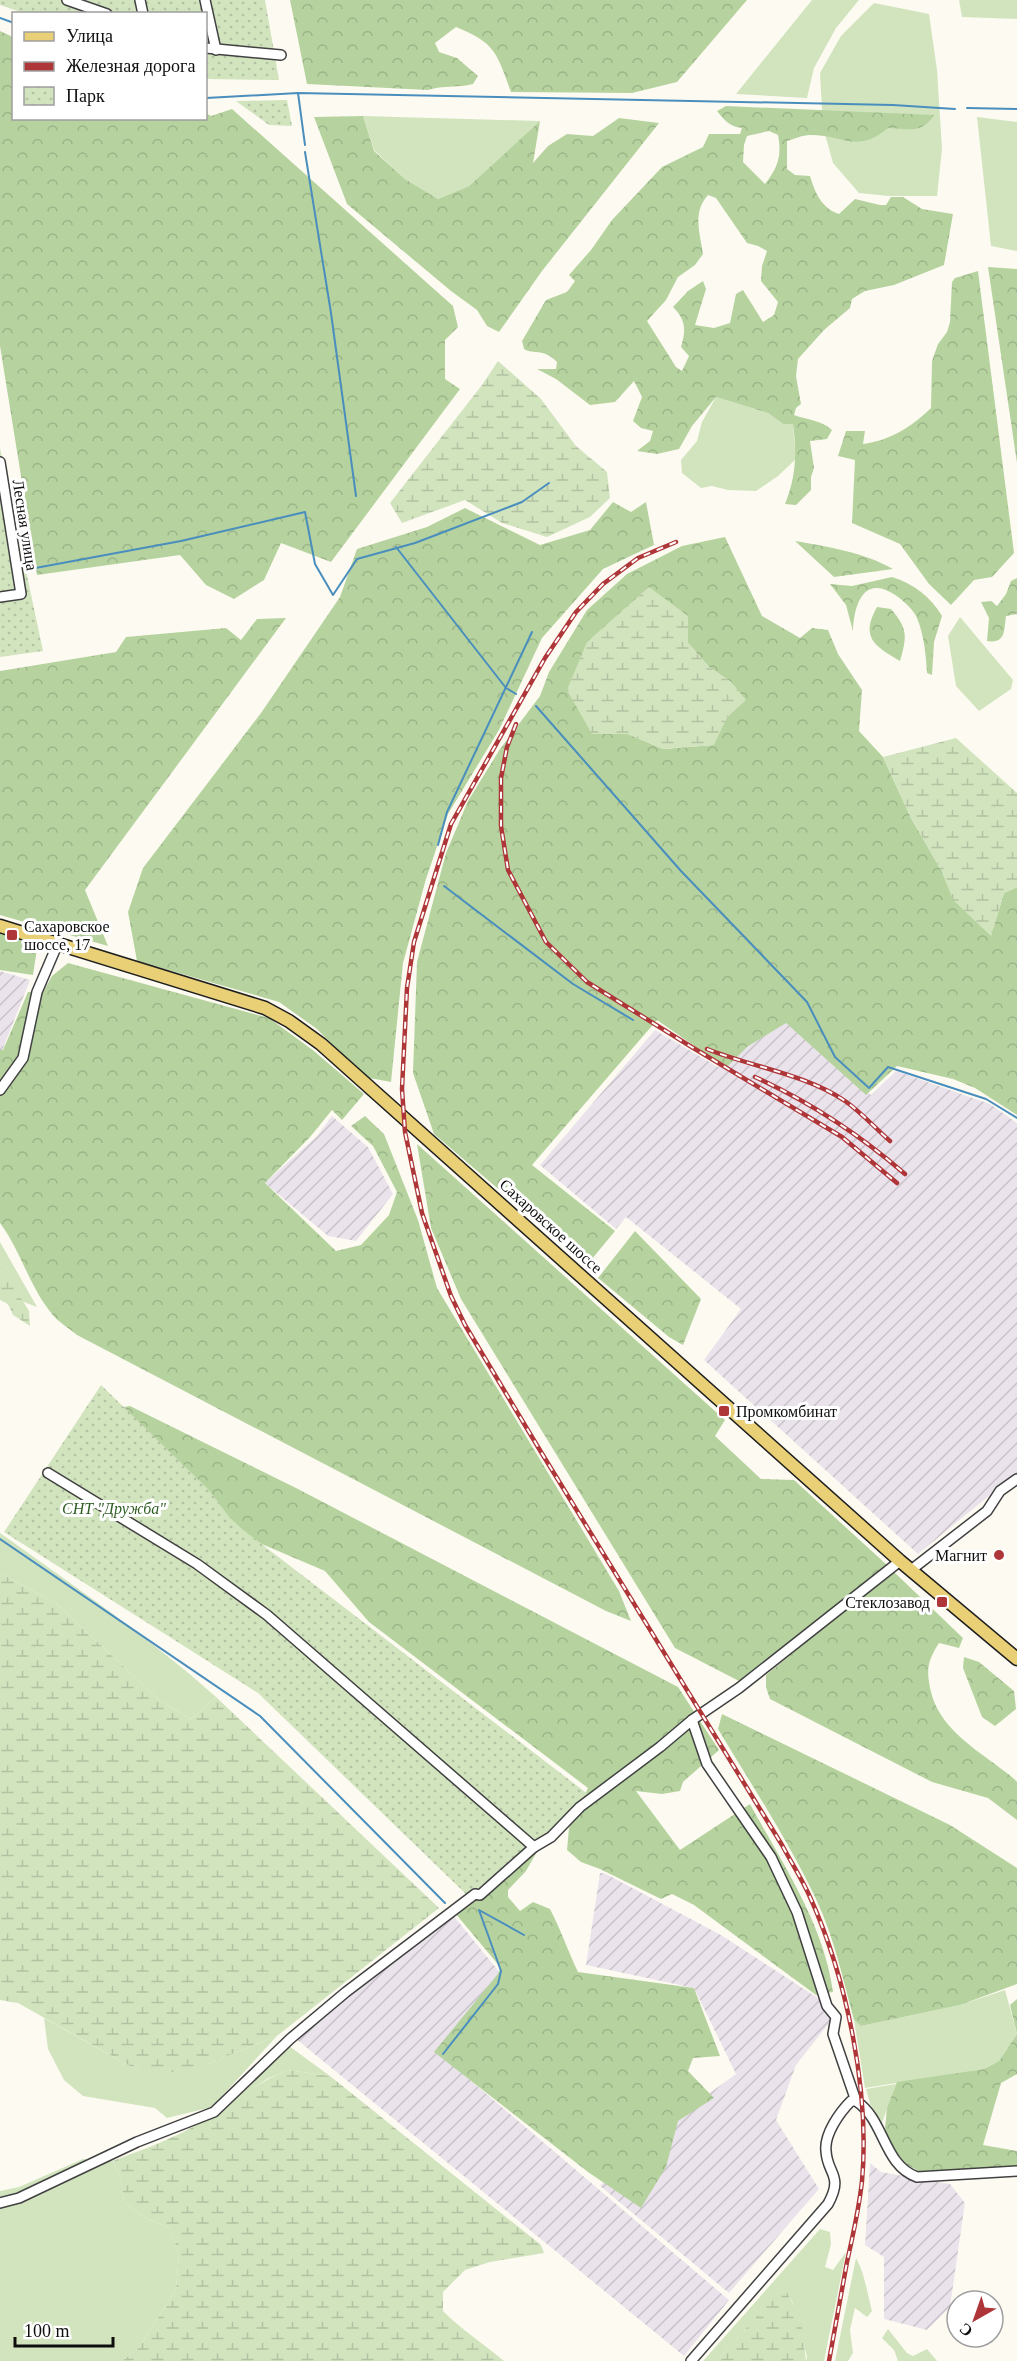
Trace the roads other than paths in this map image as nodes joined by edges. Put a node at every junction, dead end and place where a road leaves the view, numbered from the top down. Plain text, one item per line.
1 (67, 0) edge
2 (205, 0) edge
3 (101, 12) edge
4 (207, 48) edge
5 (216, 50) junction
6 (281, 55) dead end
7 (0, 462) edge
8 (4, 521) edge
9 (0, 597) edge
10 (0, 926) edge
11 (58, 943) junction
12 (0, 1090) edge
13 (48, 1473) dead end
14 (1017, 1479) edge
15 (900, 1561) junction
16 (911, 1570) junction
17 (1017, 1659) edge
18 (692, 1720) junction
19 (534, 1846) junction
20 (856, 2101) junction
21 (1017, 2171) edge
22 (0, 2203) edge
23 (691, 2361) edge

1 - 3 street
2 - 5 street
4 - 5 street
5 - 6 street
7 - 8 street, Лесная улица
8 - 9 street, Лесная улица
10 - 11 main road, Сахаровское шоссе
11 - 12 street
11 - 15 main road, Сахаровское шоссе
13 - 19 street
14 - 16 street
15 - 16 main road, Сахаровское шоссе
15 - 18 street
16 - 17 main road, Сахаровское шоссе
18 - 19 street
18 - 20 street
19 - 22 street
20 - 21 street
20 - 23 street

